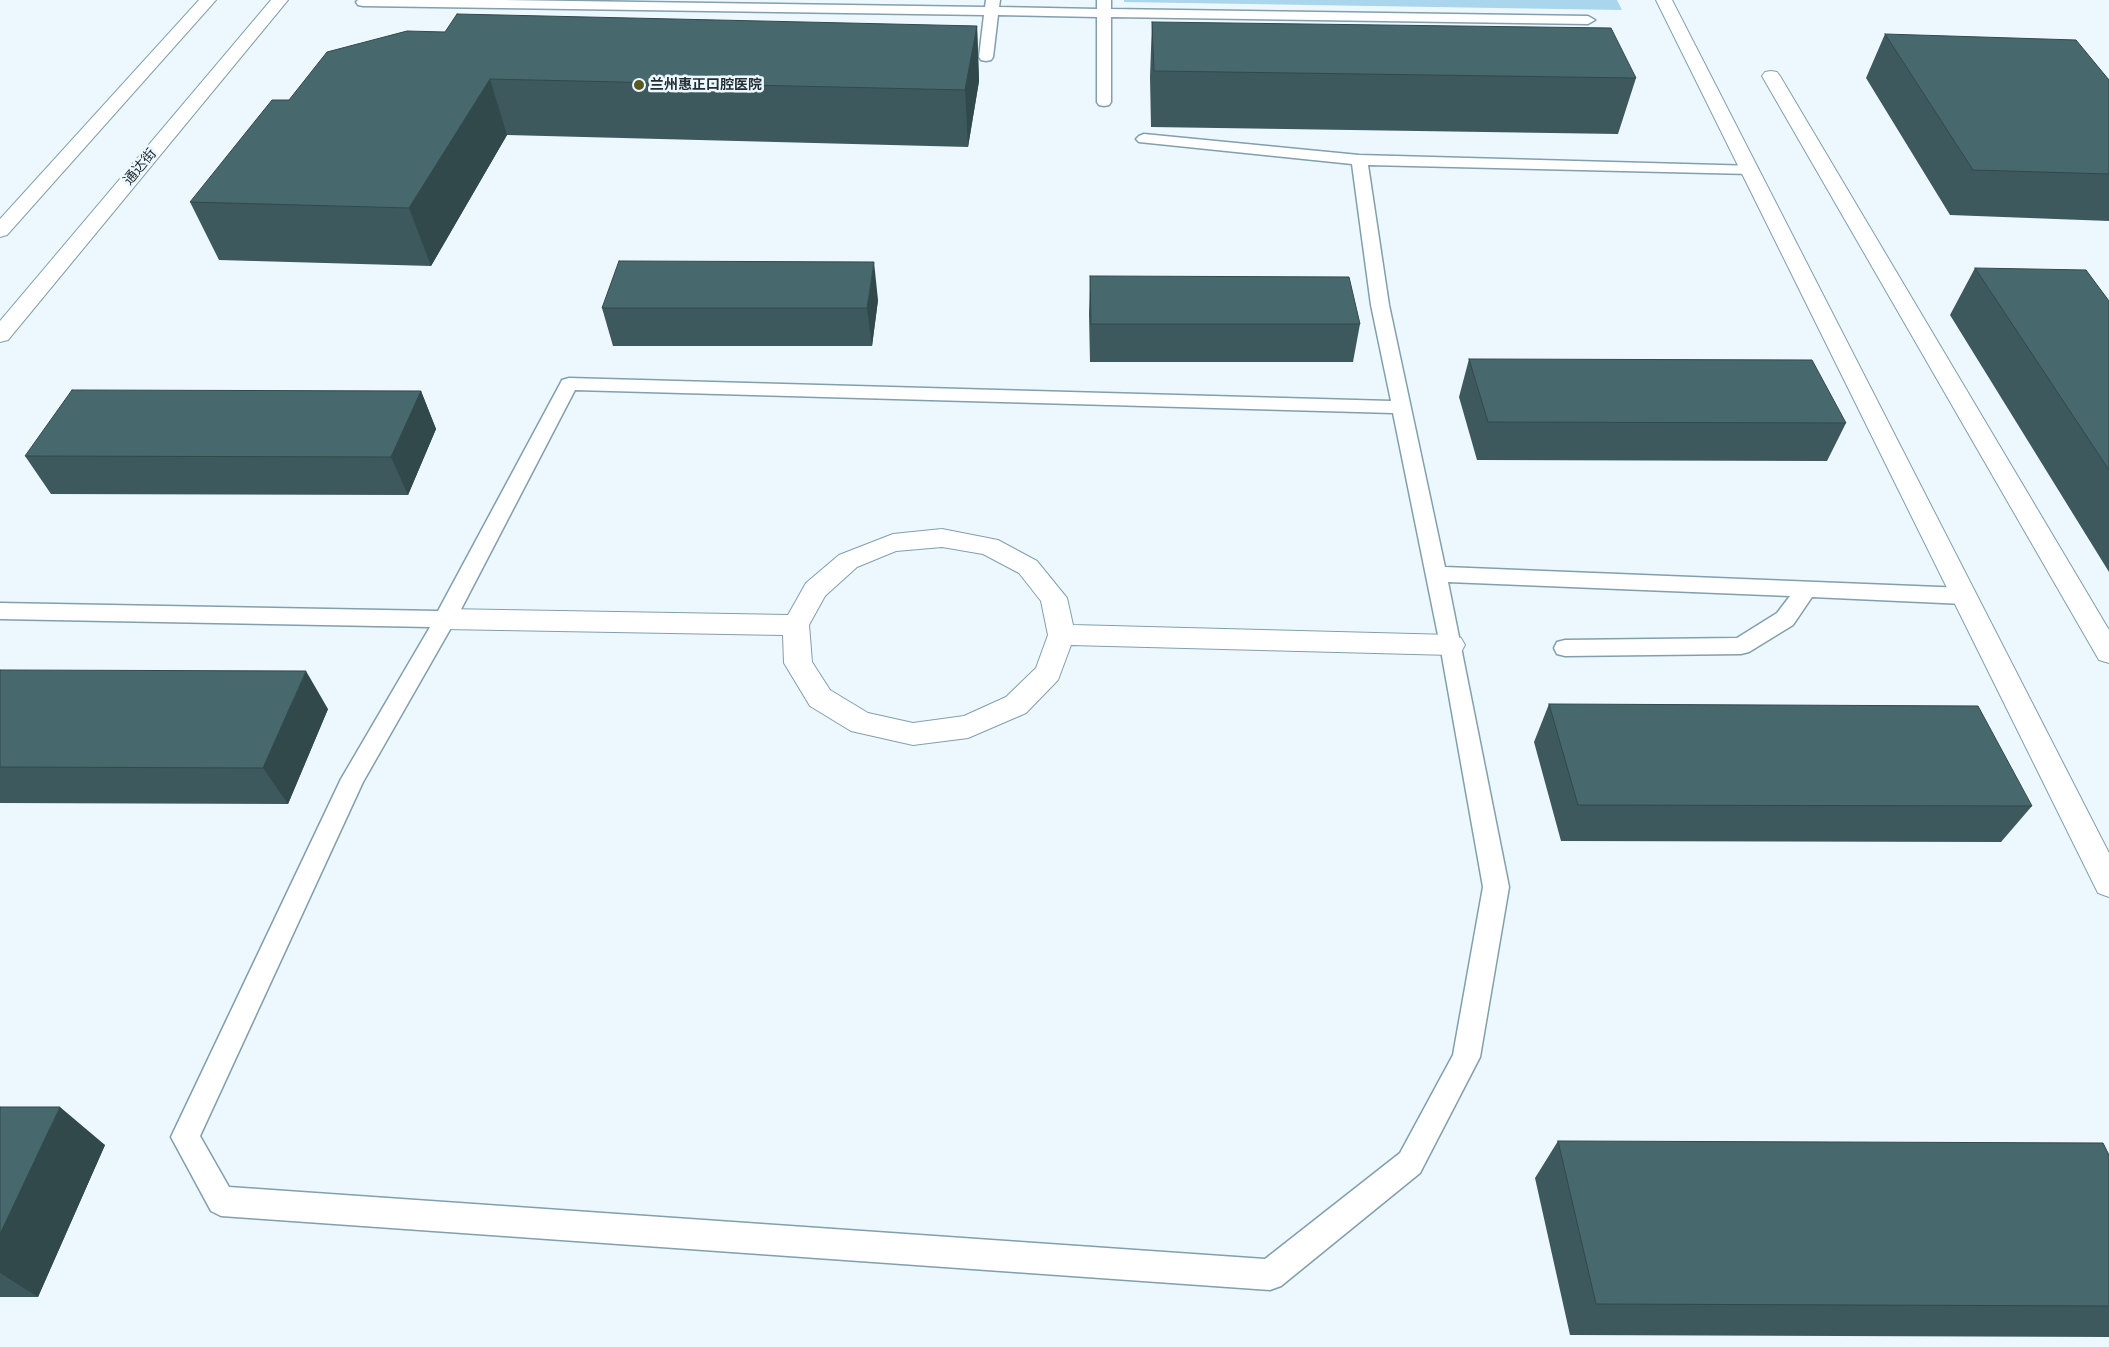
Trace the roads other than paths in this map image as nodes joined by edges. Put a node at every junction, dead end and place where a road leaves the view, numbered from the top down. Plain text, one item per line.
1 (208, 0) edge
2 (280, 0) edge
3 (1664, 0) edge
4 (363, 2) dead end
5 (992, 6) edge
6 (1104, 6) edge
7 (1588, 20) dead end
8 (986, 57) dead end
9 (1772, 76) dead end
10 (1104, 102) dead end
11 (1144, 139) dead end
12 (1359, 160) junction
13 (1750, 169) junction
14 (0, 232) edge
15 (0, 335) edge
16 (1401, 407) junction
17 (1436, 574) junction
18 (1807, 589) junction
19 (1964, 596) junction
20 (0, 612) edge
21 (445, 619) junction
22 (796, 625) junction
23 (1061, 635) junction
24 (1452, 645) junction
25 (1564, 648) dead end
26 (2109, 652) edge
27 (2109, 884) edge

1 - 14 street
2 - 15 street, 通达街
3 - 13 street
4 - 5 lane
5 - 6 lane
5 - 8 lane
6 - 7 lane
6 - 10 lane
9 - 26 street
11 - 12 lane
12 - 13 lane
12 - 16 lane
13 - 19 street
16 - 17 lane
16 - 21 lane
17 - 18 lane
17 - 24 lane
18 - 19 lane
18 - 25 lane
19 - 27 street
20 - 21 lane
21 - 22 street
21 - 24 lane
22 - 23 street
22 - 23 street
23 - 24 street

